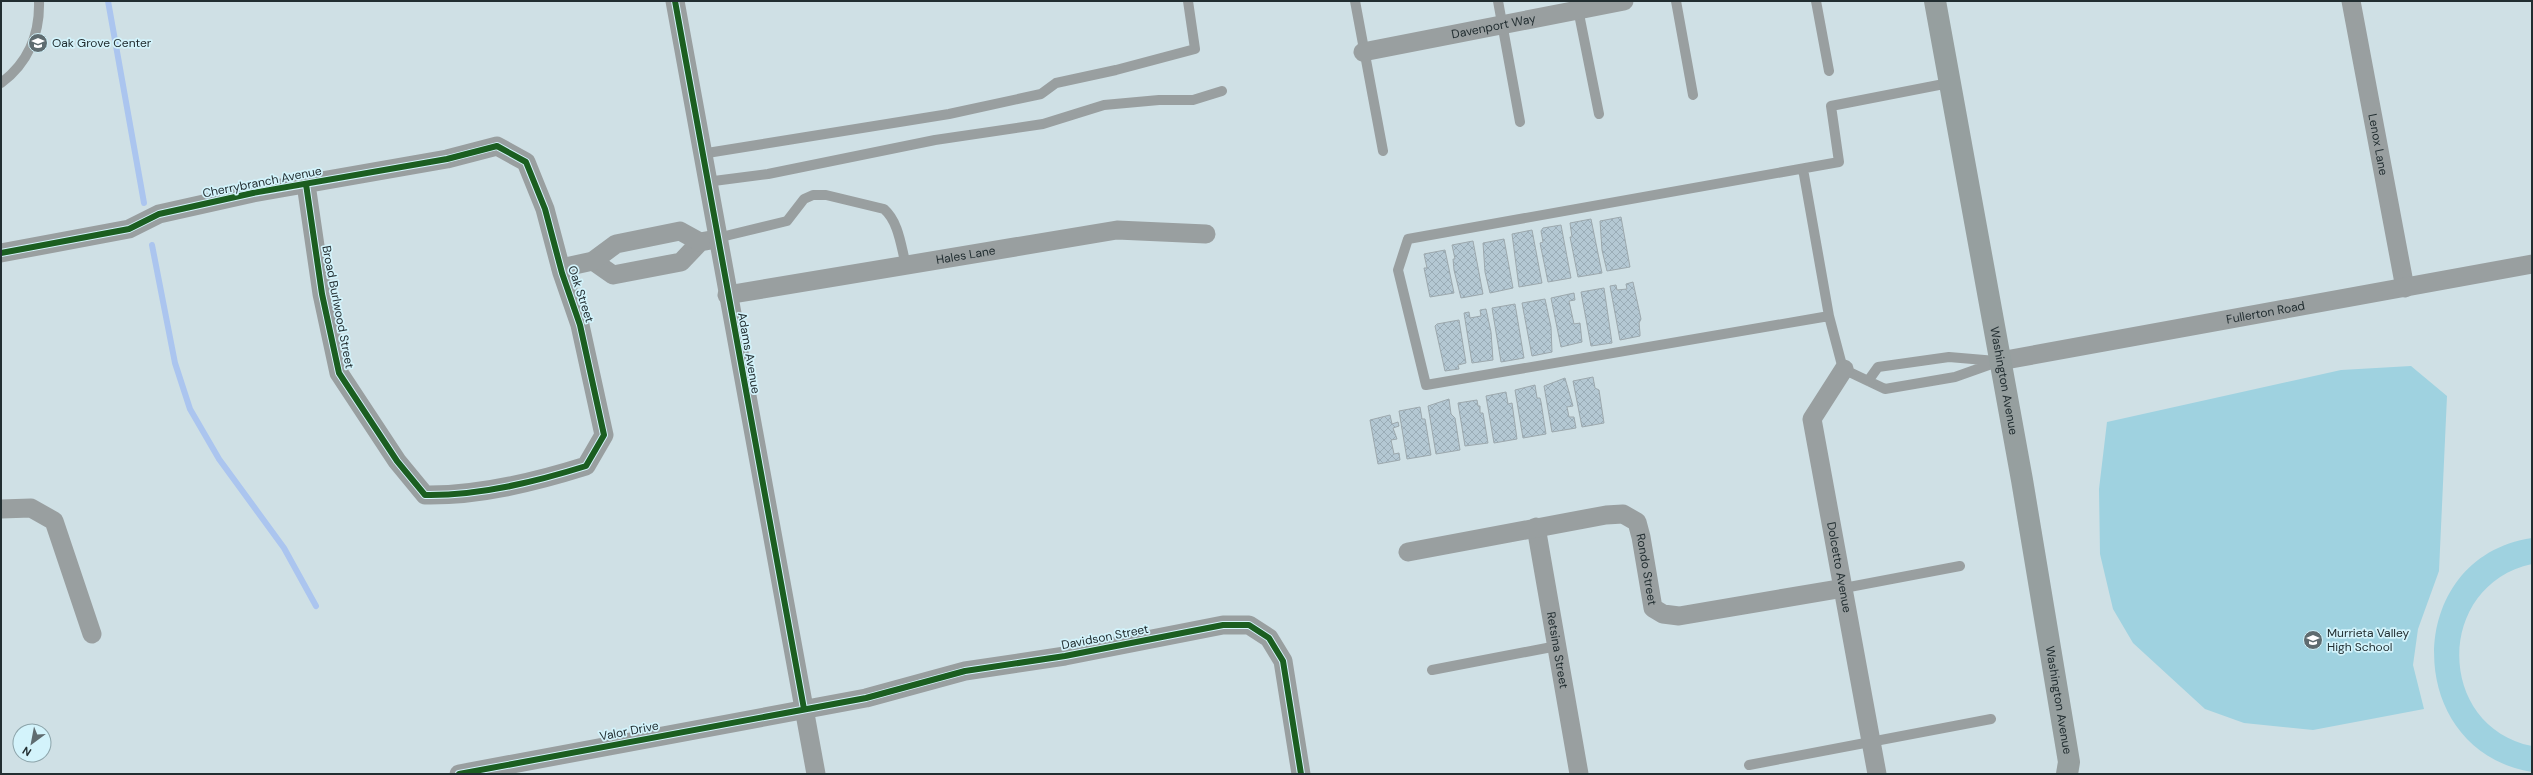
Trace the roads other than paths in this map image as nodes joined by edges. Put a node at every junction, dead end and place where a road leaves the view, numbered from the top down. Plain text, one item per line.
1 (39, 1) edge
2 (675, 1) edge
3 (1188, 1) edge
4 (1355, 1) edge
5 (1498, 1) edge
6 (1624, 1) edge
7 (1676, 1) edge
8 (1816, 1) edge
9 (1935, 1) edge
10 (2351, 1) edge
11 (1578, 9) junction
12 (1502, 23) junction
13 (1363, 52) junction
14 (1829, 70) dead end
15 (1, 83) edge
16 (1948, 83) junction
17 (1222, 90) dead end
18 (1693, 95) dead end
19 (1599, 114) dead end
20 (1520, 122) dead end
21 (1383, 151) dead end
22 (701, 154) junction
23 (526, 162) joint
24 (1803, 169) junction
25 (706, 182) junction
26 (306, 184) junction
27 (1206, 234) dead end
28 (638, 240) junction
29 (708, 240) junction
30 (1, 253) edge
31 (593, 261) junction
32 (2532, 264) edge
33 (906, 265) junction
34 (561, 268) junction
35 (644, 269) junction
36 (2405, 288) junction
37 (727, 295) junction
38 (1828, 316) junction
39 (2000, 361) junction
40 (1844, 369) junction
41 (1868, 381) junction
42 (604, 435) joint
43 (1, 508) edge
44 (1536, 527) junction
45 (1408, 552) dead end
46 (1960, 566) dead end
47 (1844, 588) junction
48 (92, 634) dead end
49 (1556, 646) junction
50 (1432, 670) dead end
51 (804, 709) junction
52 (1991, 718) dead end
53 (1872, 742) junction
54 (1749, 765) dead end
55 (2070, 770) edge
56 (459, 774) edge
57 (816, 774) edge
58 (1301, 774) edge
59 (1579, 774) edge
60 (1877, 774) edge

1 - 15 lane
2 - 22 street, Adams Avenue
3 - 22 lane
4 - 13 lane
5 - 12 lane
6 - 11 street, Davenport Way
7 - 18 lane
8 - 14 lane
9 - 16 main road, Washington Avenue
10 - 36 street, Lenox Lane
11 - 12 street, Davenport Way
11 - 19 lane
12 - 13 street, Davenport Way
12 - 20 lane
13 - 21 lane
16 - 24 lane
16 - 39 main road, Washington Avenue
17 - 25 lane
22 - 25 street, Adams Avenue
23 - 26 street, Cherrybranch Avenue
23 - 34 street, Oak Street
24 - 38 lane
24 - 38 lane
25 - 29 street, Adams Avenue
26 - 30 street, Cherrybranch Avenue
26 - 42 street, Broad Burlwood Street
27 - 33 street, Hales Lane
28 - 29 street
28 - 31 street
28 - 35 street
29 - 33 lane
29 - 35 street
29 - 37 street, Adams Avenue
31 - 34 street
31 - 35 street
32 - 36 street, Fullerton Road
33 - 37 street, Hales Lane
34 - 42 street, Oak Street
36 - 39 street, Fullerton Road
37 - 51 street, Adams Avenue
38 - 40 lane
39 - 41 lane
39 - 41 lane
39 - 55 main road, Washington Avenue
40 - 41 lane
40 - 47 street, Dolcetto Avenue
43 - 48 street
44 - 45 street, Rondo Street
44 - 47 street, Rondo Street
44 - 49 street, Retsina Street
46 - 47 lane
47 - 53 street, Dolcetto Avenue
49 - 50 lane
49 - 59 street, Retsina Street
51 - 56 street, Valor Drive
51 - 57 street, Adams Avenue
51 - 58 street, Davidson Street
52 - 53 lane
53 - 54 lane
53 - 60 street, Dolcetto Avenue

